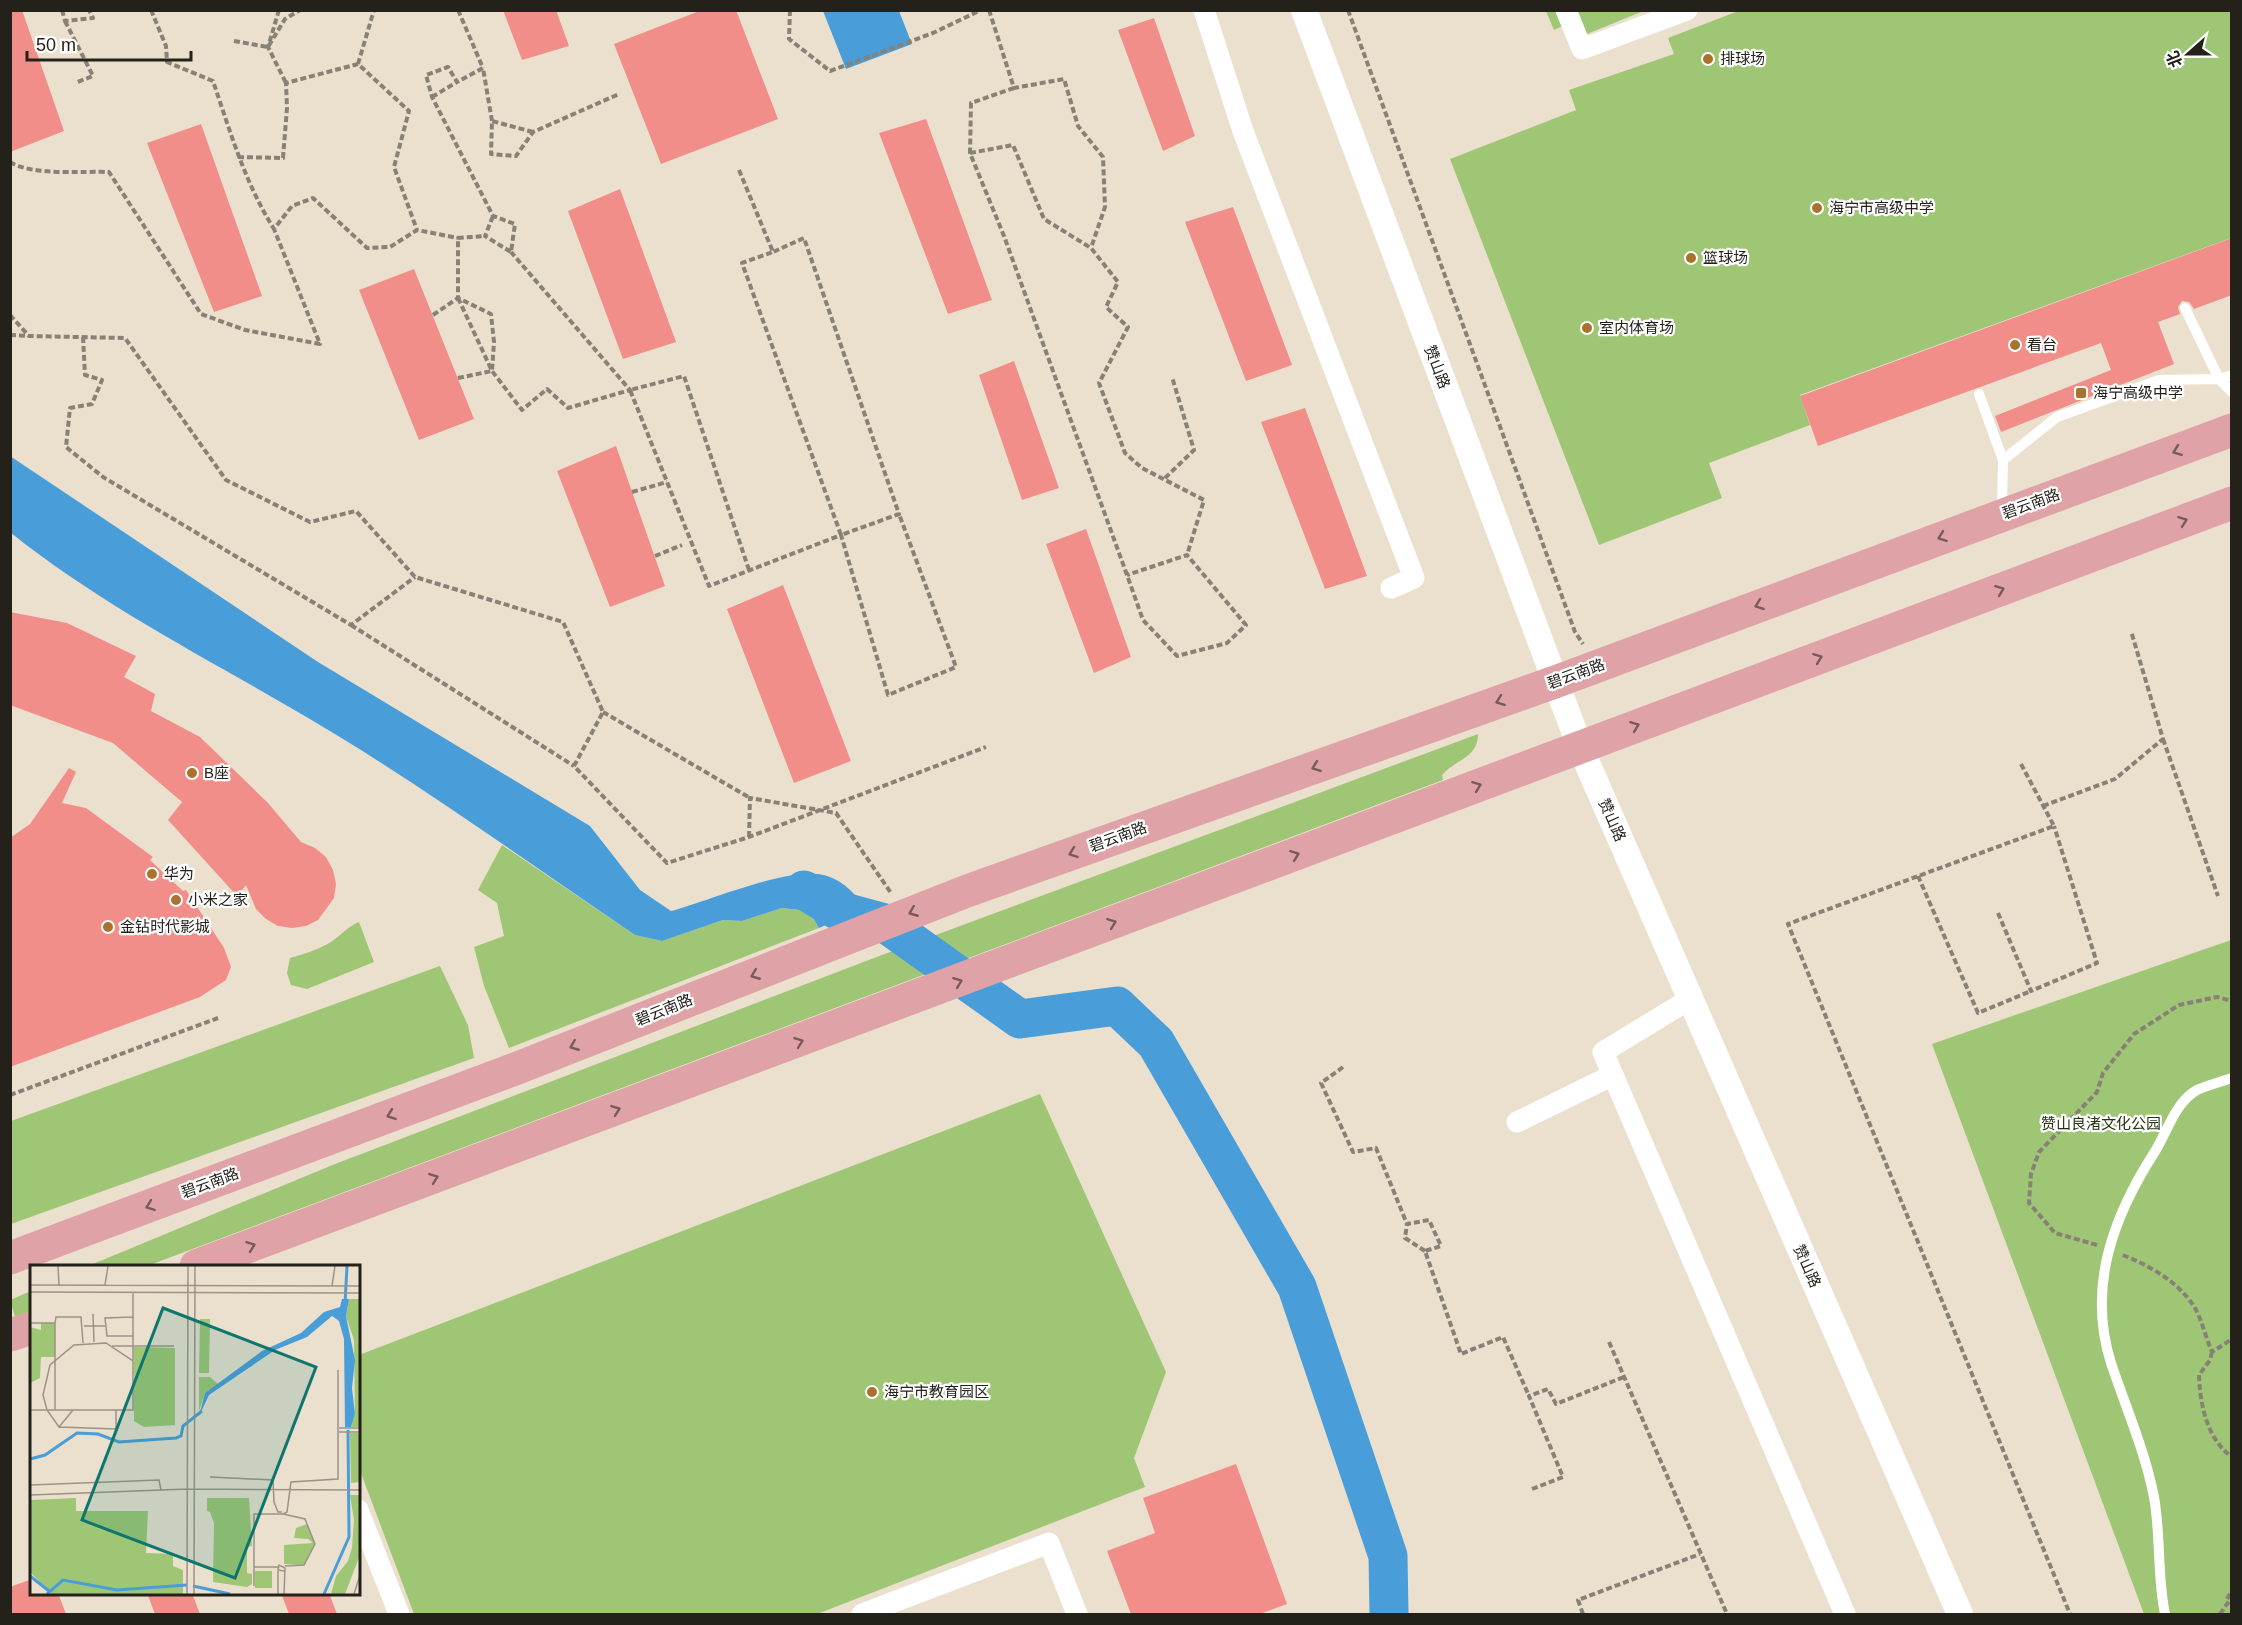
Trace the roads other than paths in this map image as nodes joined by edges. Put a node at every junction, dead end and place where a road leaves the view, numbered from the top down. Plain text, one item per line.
1 (1204, 10) edge
2 (1304, 10) edge
3 (1566, 10) edge
4 (1687, 10) edge
5 (2185, 308) dead end
6 (2232, 375) edge
7 (2219, 379) junction
8 (2232, 392) edge
9 (1979, 394) dead end
10 (2232, 430) edge
11 (2003, 460) junction
12 (2232, 503) edge
13 (1997, 516) junction
14 (1391, 588) dead end
15 (1555, 682) junction
16 (1580, 747) junction
17 (1690, 999) junction
18 (1613, 1075) junction
19 (2232, 1078) edge
20 (1517, 1122) dead end
21 (10, 1258) edge
22 (199, 1265) edge
23 (30, 1329) edge
24 (10, 1335) edge
25 (360, 1515) edge
26 (399, 1614) edge
27 (862, 1614) edge
28 (1077, 1614) edge
29 (1845, 1614) edge
30 (1960, 1614) edge
31 (2166, 1614) edge

1 - 14 street
2 - 15 street, 赞山路
3 - 4 street
5 - 7 lane
6 - 7 lane
7 - 8 lane
7 - 11 lane
9 - 11 lane
10 -> 13 main road, 碧云南路
11 - 13 lane
16 -> 12 main road
13 -> 15 main road, 碧云南路
15 - 16 street, 赞山路
15 -> 21 main road, 碧云南路
16 - 17 street, 赞山路
22 -> 16 main road
17 - 18 street
17 - 30 street, 赞山路
18 - 20 street
18 - 29 street
19 - 31 lane
23 - 24 main road
25 - 26 street
27 - 28 street

